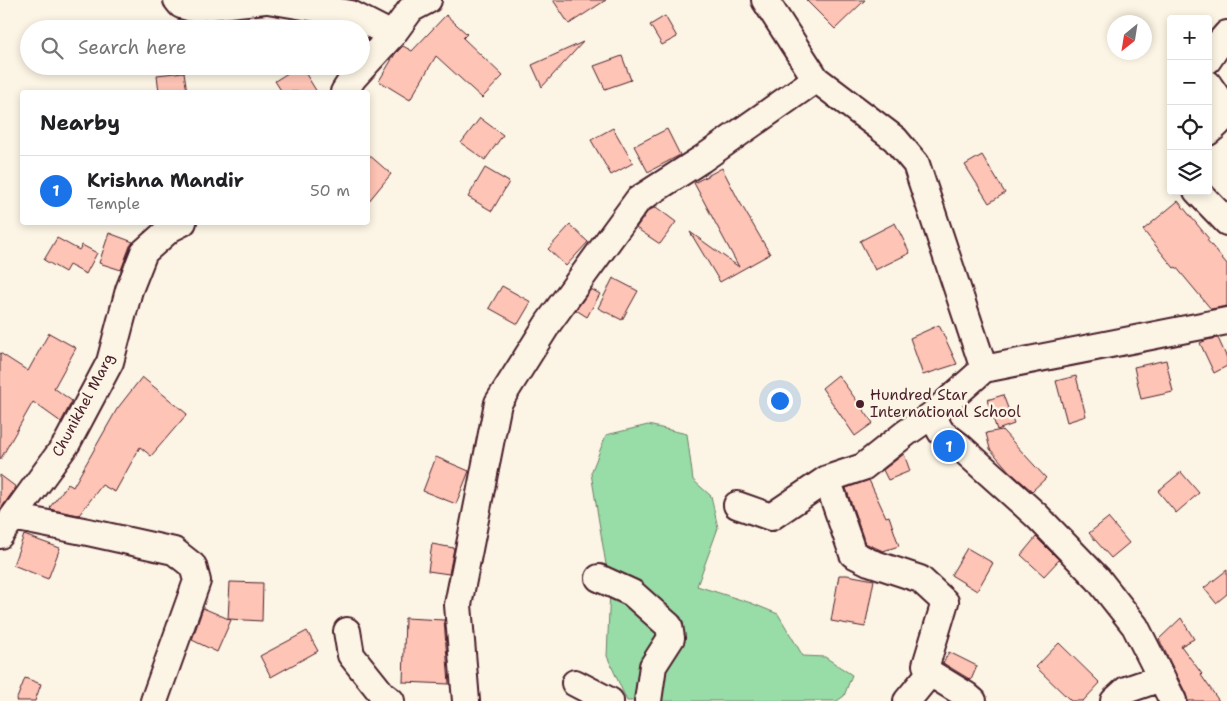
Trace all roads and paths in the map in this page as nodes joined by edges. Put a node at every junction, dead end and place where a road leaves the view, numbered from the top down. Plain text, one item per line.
1 (177, 0) edge
2 (266, 0) edge
3 (428, 0) edge
4 (765, 0) edge
5 (363, 20) edge
6 (370, 24) edge
7 (1227, 34) edge
8 (392, 35) junction
9 (1212, 54) edge
10 (370, 59) edge
11 (356, 75) edge
12 (816, 79) junction
13 (345, 90) edge
14 (1212, 90) edge
15 (1212, 128) edge
16 (1201, 195) edge
17 (1227, 222) edge
18 (177, 225) edge
19 (1227, 321) edge
20 (984, 369) junction
21 (932, 415) junction
22 (827, 479) junction
23 (737, 505) dead end
24 (7, 526) edge
25 (600, 578) dead end
26 (347, 631) dead end
27 (930, 673) junction
28 (575, 683) dead end
29 (1167, 690) edge
30 (154, 701) edge
31 (391, 701) edge
32 (466, 701) edge
33 (610, 701) edge
34 (648, 701) edge
35 (907, 701) edge
36 (973, 701) edge
37 (1114, 701) edge

1 - 2 street
2 - 5 street
3 - 8 street
4 - 12 street
6 - 8 street
7 - 9 street
8 - 10 street
11 - 13 street
12 - 20 street
12 - 32 street
14 - 15 street
16 - 17 street
18 - 24 street, Chunikhel Marg
19 - 20 street
20 - 21 street
21 - 22 street
21 - 29 street
22 - 23 street
22 - 27 street
24 - 30 street
25 - 34 street
26 - 31 street
27 - 35 street
27 - 36 street
28 - 33 street
29 - 37 street

